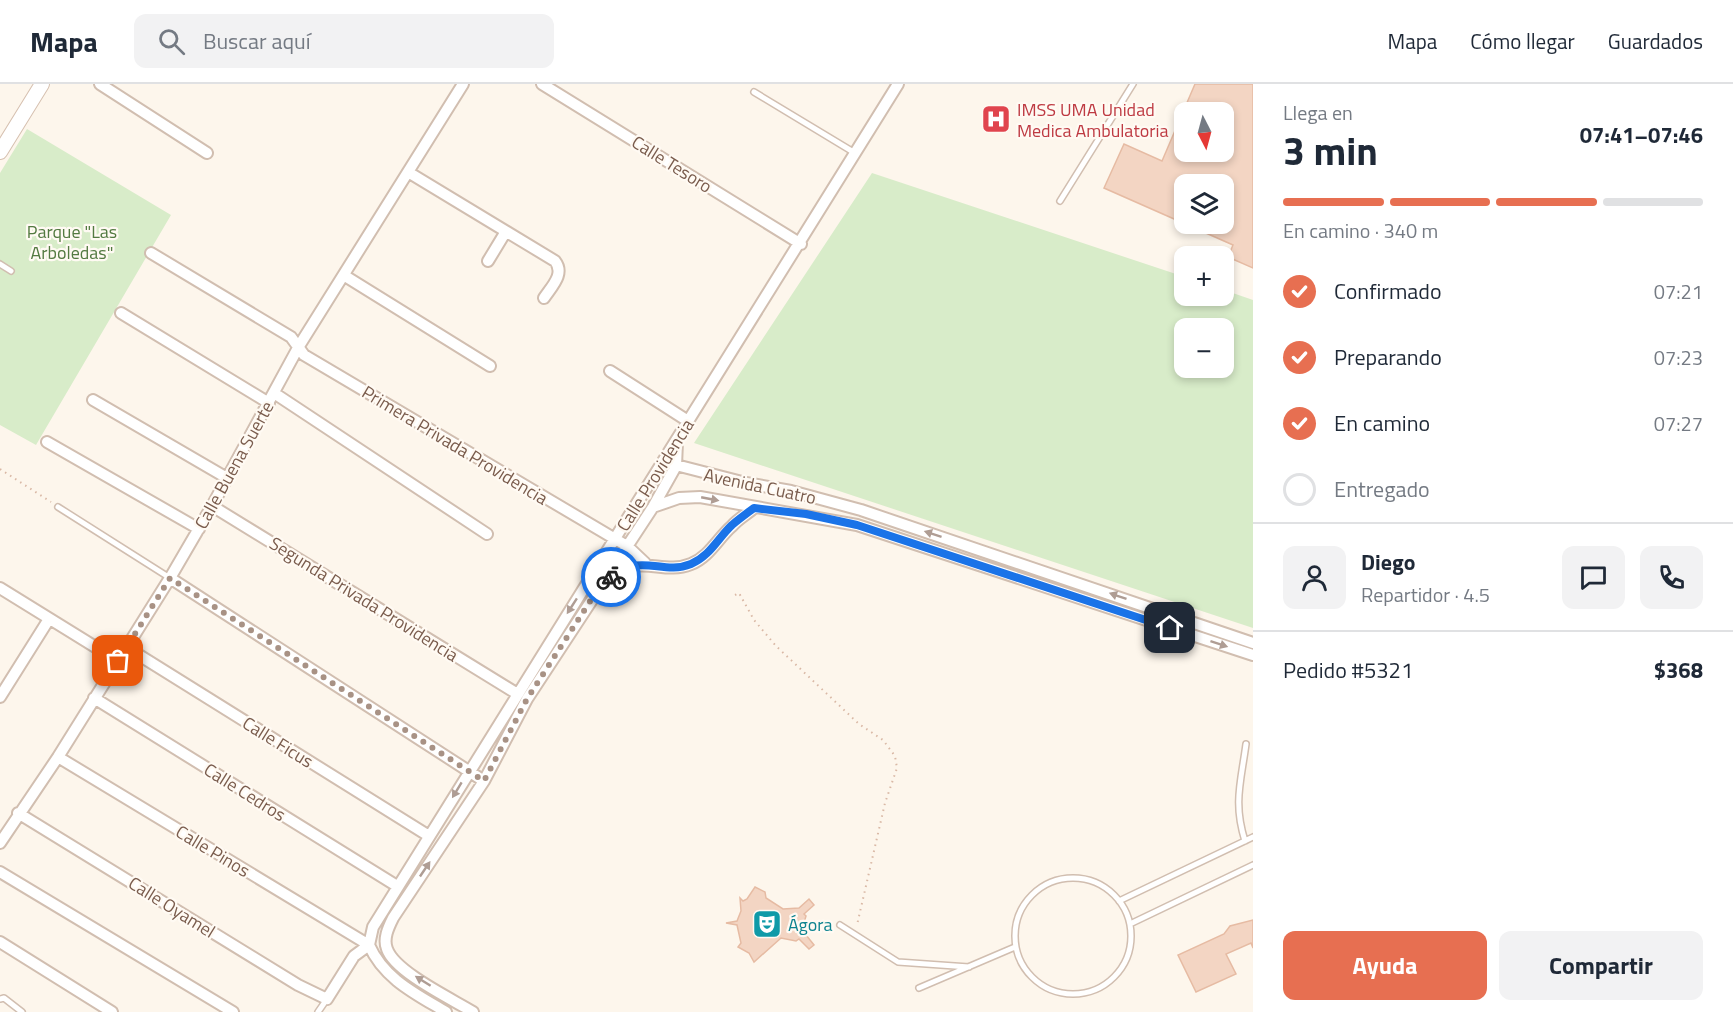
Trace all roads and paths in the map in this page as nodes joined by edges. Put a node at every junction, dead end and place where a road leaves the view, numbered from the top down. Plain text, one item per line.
1 (42, 84) edge
2 (100, 84) edge
3 (463, 84) edge
4 (542, 84) edge
5 (898, 84) edge
6 (1133, 84) edge
7 (754, 92) dead end
8 (0, 152) edge
9 (207, 153) dead end
10 (856, 154) junction
11 (408, 172) junction
12 (1060, 201) dead end
13 (505, 233) junction
14 (801, 244) junction
15 (151, 253) dead end
16 (488, 261) dead end
17 (0, 264) edge
18 (11, 271) dead end
19 (345, 276) junction
20 (544, 298) dead end
21 (121, 313) dead end
22 (299, 346) junction
23 (490, 366) dead end
24 (610, 371) dead end
25 (272, 398) junction
26 (93, 400) dead end
27 (688, 421) junction
28 (676, 441) junction
29 (47, 442) dead end
30 (664, 460) junction
31 (676, 466) junction
32 (0, 469) edge
33 (227, 478) junction
34 (212, 506) junction
35 (58, 507) joint
36 (653, 507) junction
37 (754, 508) junction
38 (198, 529) junction
39 (487, 534) dead end
40 (615, 540) junction
41 (627, 546) junction
42 (645, 563) junction
43 (170, 578) junction
44 (600, 586) junction
45 (1092, 587) junction
46 (0, 588) edge
47 (735, 595) dead end
48 (1087, 600) junction
49 (49, 619) junction
50 (1253, 643) edge
51 (126, 647) junction
52 (1253, 656) edge
53 (118, 661) junction
54 (516, 693) junction
55 (0, 697) edge
56 (94, 698) junction
57 (1246, 744) dead end
58 (58, 757) junction
59 (469, 771) junction
60 (484, 781) junction
61 (18, 813) junction
62 (429, 836) junction
63 (1253, 837) edge
64 (1245, 841) junction
65 (0, 843) edge
66 (1253, 865) edge
67 (0, 872) edge
68 (397, 886) junction
69 (1119, 901) junction
70 (1130, 924) junction
71 (840, 925) dead end
72 (856, 934) junction
73 (0, 942) edge
74 (369, 945) junction
75 (1015, 947) junction
76 (969, 967) junction
77 (919, 988) dead end
78 (0, 999) edge
79 (327, 999) junction
80 (22, 1012) edge
81 (112, 1012) edge
82 (233, 1012) edge
83 (318, 1012) edge
84 (446, 1012) edge
85 (473, 1012) edge

1 - 8 street
2 - 9 street
3 - 11 street, Calle Buena Suerte
4 - 14 street, Calle Tesoro
5 - 10 street, Calle Providencia
6 - 12 lane
7 - 10 lane
10 - 14 street, Calle Providencia
11 - 13 street
11 - 19 street, Calle Buena Suerte
13 - 16 street
13 - 20 street
14 - 27 street, Calle Providencia
15 - 22 street, Primera Privada Providencia
17 - 18 lane
19 - 22 street, Calle Buena Suerte
19 - 23 street
21 - 25 street
22 - 25 street, Calle Buena Suerte
22 - 40 street, Primera Privada Providencia
24 - 27 street
25 - 33 street, Calle Buena Suerte
25 - 39 street
26 - 33 street
27 - 28 street, Calle Providencia
28 - 30 street, Calle Providencia
28 - 31 street
29 - 38 street
30 - 31 street, Avenida Cuatro
30 - 40 street, Calle Providencia
31 - 36 street, Calle Providencia
45 -> 31 street, Avenida Cuatro
32 - 35 path
33 - 34 street, Calle Buena Suerte
34 - 38 street, Calle Buena Suerte
34 - 54 street, Segunda Privada Providencia
35 - 43 lane
36 -> 37 street, Avenida Cuatro
36 - 41 street, Calle Providencia
37 - 42 street, Avenida Cuatro
37 - 48 street, Avenida Cuatro
38 - 43 street, Calle Buena Suerte
40 - 41 street, Primera Privada Providencia
40 -> 54 street, Calle Providencia
41 - 42 street, Primera Privada Providencia
41 - 44 street, Calle Providencia
42 - 44 street, Avenida Cuatro
43 - 51 street, Calle Buena Suerte
43 - 59 street
44 - 60 street, Calle Providencia
45 - 48 street
50 -> 45 street, Avenida Cuatro
46 - 49 street
47 - 72 path
48 -> 52 street, Avenida Cuatro
49 - 53 street
49 - 55 street
51 - 53 street, Calle Buena Suerte
51 - 62 street, Calle Ficus
53 - 56 street, Calle Buena Suerte
54 - 59 street, Calle Providencia
56 - 58 street, Calle Buena Suerte
56 - 68 street, Calle Cedros
57 - 64 lane
58 - 61 street, Calle Buena Suerte
58 - 74 street, Calle Pinos
59 - 60 street
59 -> 62 street, Calle Providencia
85 -> 60 street, Calle Providencia
61 - 65 street, Calle Buena Suerte
61 - 79 street, Calle Oyamel
62 - 68 street, Calle Providencia
63 - 64 lane
64 - 69 lane
66 - 70 lane
67 - 82 street
68 - 74 street, Calle Providencia
69 - 70 lane
69 - 75 lane
70 - 75 lane
71 - 72 lane
72 - 76 lane
73 - 81 street
74 - 79 street
74 - 84 street
75 - 76 lane
76 - 77 lane
78 - 80 lane
79 - 83 lane

